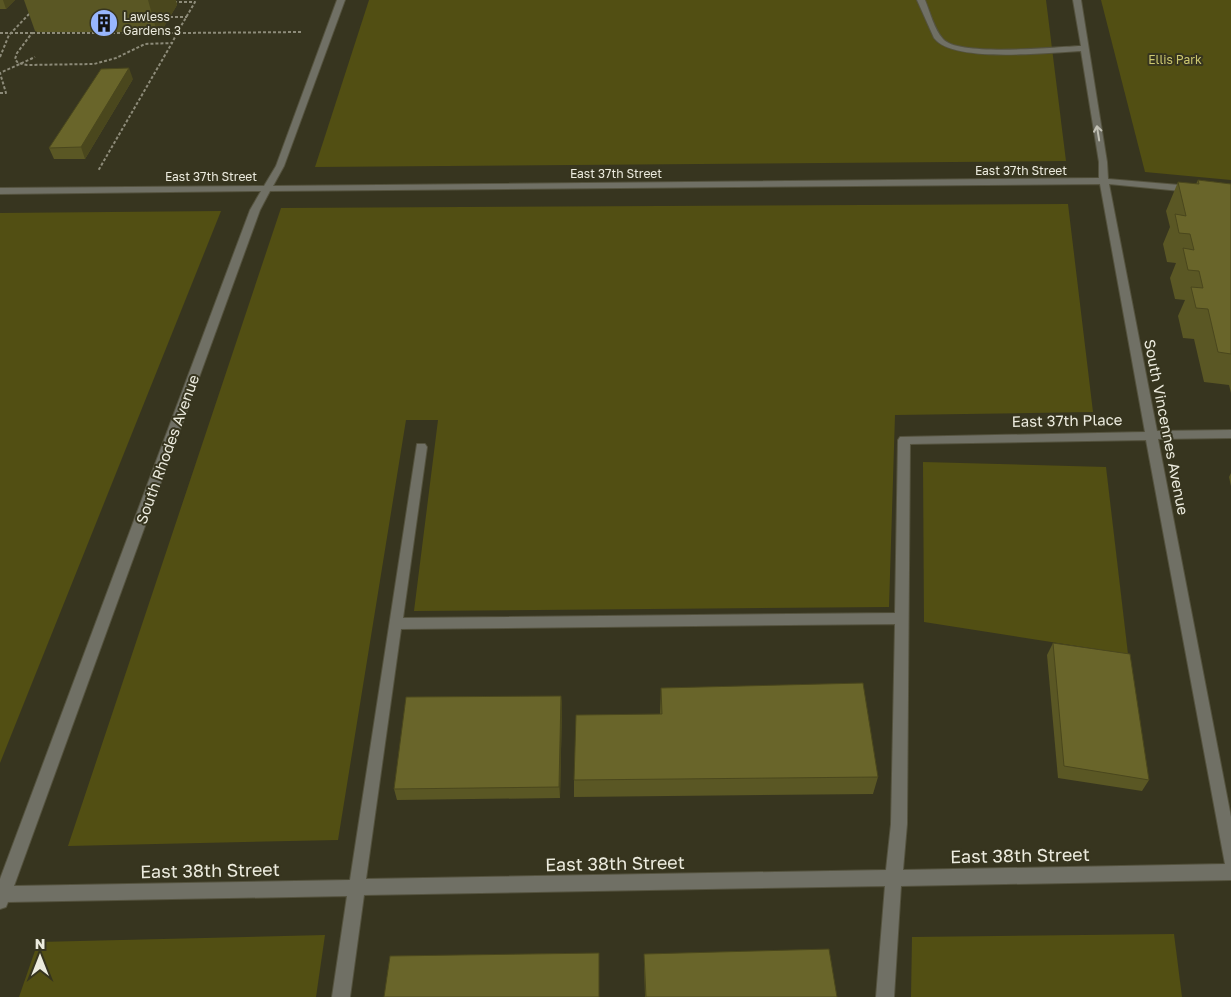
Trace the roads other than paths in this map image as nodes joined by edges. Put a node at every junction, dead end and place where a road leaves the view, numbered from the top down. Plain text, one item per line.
1 (341, 0) edge
2 (920, 0) edge
3 (1077, 0) edge
4 (1085, 48) junction
5 (1104, 181) junction
6 (267, 188) junction
7 (0, 190) edge
8 (1201, 190) edge
9 (1153, 434) junction
10 (1231, 434) edge
11 (421, 447) dead end
12 (902, 618) junction
13 (395, 624) junction
14 (1231, 859) edge
15 (1231, 872) edge
16 (894, 878) junction
17 (356, 887) junction
18 (1, 897) edge
19 (340, 997) edge
20 (885, 997) edge

1 - 6 street, South Rhodes Avenue
2 - 4 street
3 - 4 street, South Vincennes Avenue
5 -> 4 street, South Vincennes Avenue
5 - 6 street, East 37th Street
5 - 8 street, East 37th Street
5 - 9 street, South Vincennes Avenue
6 - 7 street, East 37th Street
6 - 18 street, South Rhodes Avenue
9 - 10 street, East 37th Place
9 - 12 street, East 37th Place
9 - 14 street, South Vincennes Avenue
11 - 13 street
12 - 13 street
12 - 16 street
13 - 17 street
15 - 16 street, East 38th Street
16 - 17 street, East 38th Street
16 - 20 street
17 - 18 street, East 38th Street
17 - 19 street

